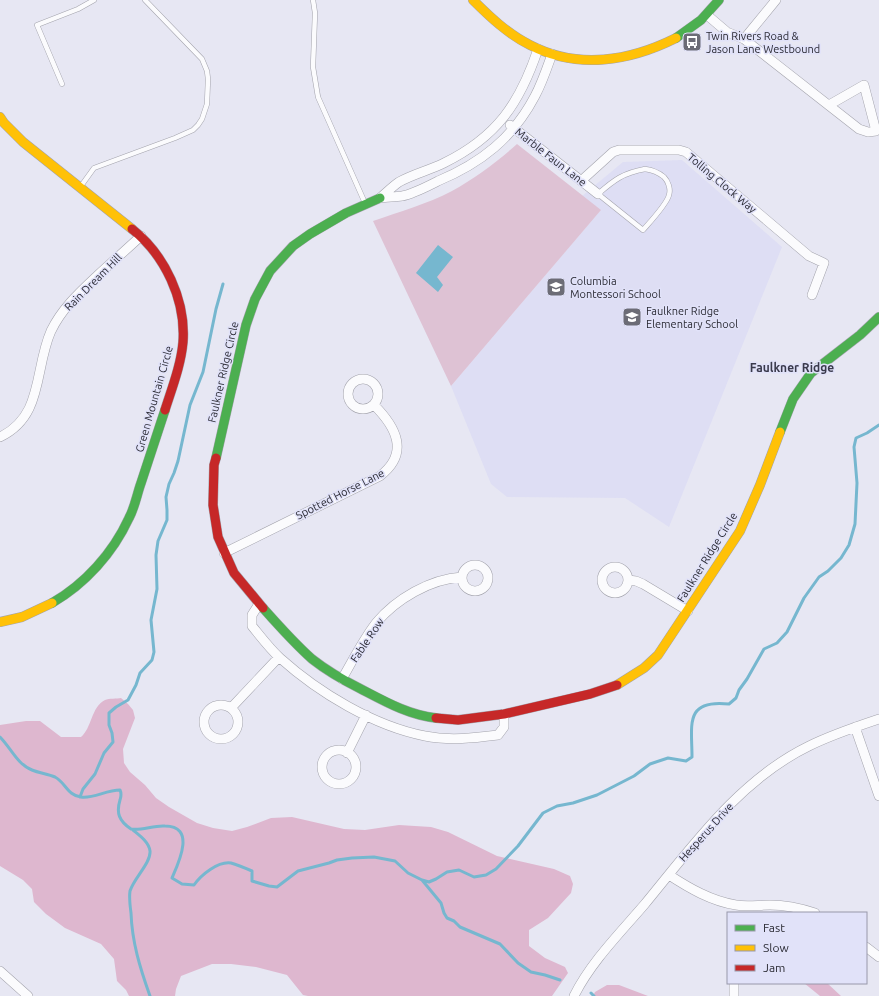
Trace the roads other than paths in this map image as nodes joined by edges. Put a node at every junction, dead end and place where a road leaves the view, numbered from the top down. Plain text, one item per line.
1 (94, 0) edge
2 (145, 0) edge
3 (313, 0) edge
4 (473, 0) edge
5 (719, 0) edge
6 (776, 0) edge
7 (707, 15) junction
8 (744, 39) junction
9 (538, 49) junction
10 (552, 54) junction
11 (62, 84) dead end
12 (829, 105) junction
13 (503, 119) junction
14 (1, 122) edge
15 (514, 128) junction
16 (581, 181) junction
17 (80, 188) junction
18 (598, 194) junction
19 (380, 198) junction
20 (366, 204) junction
21 (141, 236) junction
22 (812, 295) dead end
23 (879, 317) edge
24 (374, 405) dead end
25 (0, 437) edge
26 (224, 553) junction
27 (462, 577) dead end
28 (628, 580) dead end
29 (259, 604) junction
30 (688, 611) junction
31 (0, 622) edge
32 (279, 657) junction
33 (342, 679) junction
34 (231, 708) dead end
35 (504, 714) junction
36 (366, 715) junction
37 (879, 719) edge
38 (855, 727) junction
39 (347, 752) dead end
40 (879, 796) edge
41 (669, 874) junction
42 (736, 909) edge
43 (812, 912) edge
44 (867, 948) edge
45 (879, 957) edge
46 (0, 971) edge
47 (734, 984) edge
48 (28, 996) edge
49 (574, 996) edge
50 (734, 996) edge

1 - 11 lane
2 - 17 lane
3 - 20 lane
4 - 9 street
5 - 7 street
6 - 8 street
7 - 8 street
7 - 10 street
8 - 12 street
9 - 10 street
9 - 13 street, Faulkner Ridge Circle
10 - 15 street, Faulkner Ridge Circle
12 - 12 street
13 - 15 street, Marble Faun Lane
13 - 19 street, Faulkner Ridge Circle
14 - 17 street, Green Mountain Circle
15 - 16 street, Marble Faun Lane
15 - 19 street, Faulkner Ridge Circle
16 - 18 street, Marble Faun Lane
16 - 22 street, Tolling Clock Way
17 - 21 street, Green Mountain Circle
18 - 18 lane
19 - 20 street, Faulkner Ridge Circle
20 - 26 street, Faulkner Ridge Circle
21 - 25 street, Rain Dream Hill
21 - 31 street, Green Mountain Circle
23 - 30 street, Faulkner Ridge Circle
24 - 26 street, Spotted Horse Lane
26 - 29 street, Faulkner Ridge Circle
27 - 33 street, Fable Row
28 - 30 street
29 - 32 street
29 - 33 street, Faulkner Ridge Circle
30 - 35 street, Faulkner Ridge Circle
32 - 34 street
32 - 36 street
33 - 35 street, Faulkner Ridge Circle
35 - 36 street
36 - 39 street
37 - 38 street, Hesperus Drive
38 - 40 street
38 - 41 street, Hesperus Drive
41 - 42 street
41 - 49 street, Hesperus Drive
42 - 43 street
44 - 45 street
46 - 48 street
47 - 50 street

